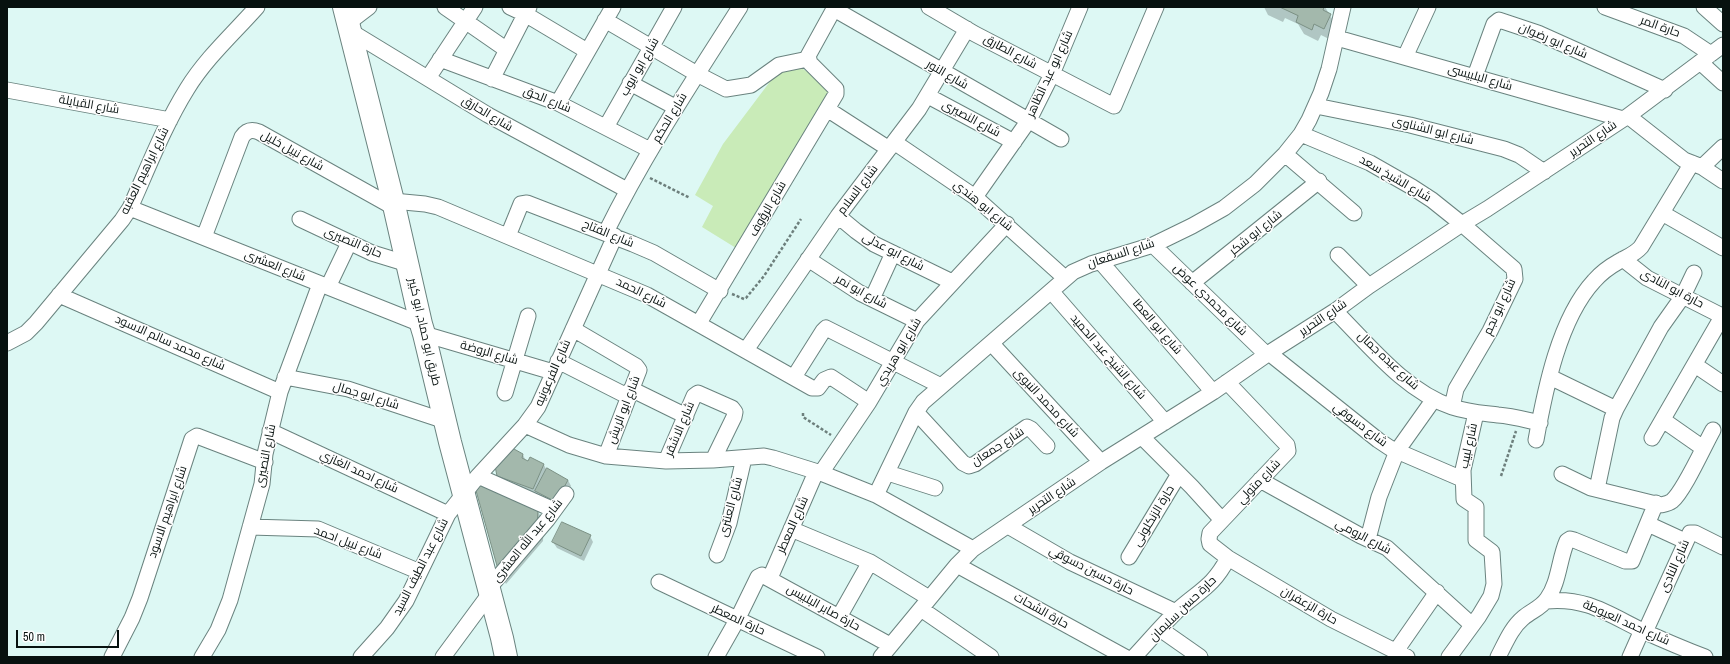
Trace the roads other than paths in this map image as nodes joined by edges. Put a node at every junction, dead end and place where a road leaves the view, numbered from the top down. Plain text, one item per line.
1 (369, 7) edge
2 (445, 7) edge
3 (475, 7) edge
4 (510, 7) edge
5 (674, 7) edge
6 (740, 7) edge
7 (929, 7) edge
8 (1080, 7) edge
9 (1156, 7) edge
10 (1343, 7) edge
11 (1428, 7) edge
12 (1605, 7) edge
13 (1704, 7) edge
14 (251, 8) edge
15 (834, 8) edge
16 (527, 11) edge
17 (609, 13) edge
18 (348, 20) edge
19 (465, 21) junction
20 (1723, 24) edge
21 (968, 29) junction
22 (1337, 38) junction
23 (651, 47) junction
24 (507, 50) junction
25 (587, 51) junction
26 (1712, 54) edge
27 (1405, 57) junction
28 (440, 59) junction
29 (808, 59) junction
30 (942, 72) junction
31 (697, 74) junction
32 (1052, 74) junction
33 (1475, 76) junction
34 (428, 78) junction
35 (492, 79) junction
36 (630, 83) junction
37 (1723, 83) edge
38 (7, 90) edge
39 (1664, 90) junction
40 (928, 96) junction
41 (558, 103) junction
42 (1316, 106) junction
43 (675, 107) junction
44 (827, 109) junction
45 (1625, 118) junction
46 (170, 120) junction
47 (1029, 120) junction
48 (606, 127) junction
49 (1301, 134) junction
50 (1061, 139) dead end
51 (1014, 142) junction
52 (892, 145) junction
53 (1723, 147) edge
54 (650, 150) junction
55 (1285, 154) junction
56 (1697, 165) junction
57 (1544, 172) junction
58 (1319, 182) junction
59 (1723, 182) edge
60 (627, 190) junction
61 (975, 197) junction
62 (394, 204) junction
63 (130, 208) junction
64 (1354, 213) dead end
65 (1662, 213) junction
66 (838, 216) junction
67 (300, 220) dead end
68 (1007, 224) junction
69 (1462, 224) junction
70 (611, 234) junction
71 (508, 236) junction
72 (204, 237) junction
73 (349, 243) junction
74 (1153, 245) junction
75 (1723, 248) edge
76 (893, 253) junction
77 (1338, 255) dead end
78 (808, 259) junction
79 (1623, 259) junction
80 (1100, 261) junction
81 (408, 264) junction
82 (598, 273) junction
83 (1694, 273) dead end
84 (1065, 278) junction
85 (952, 282) junction
86 (1192, 283) junction
87 (324, 285) junction
88 (1369, 286) junction
89 (721, 290) junction
90 (1051, 291) junction
91 (59, 295) junction
92 (1683, 296) junction
93 (872, 299) junction
94 (1335, 311) junction
95 (528, 316) dead end
96 (1723, 316) edge
97 (917, 321) junction
98 (699, 323) junction
99 (423, 329) junction
100 (573, 329) junction
101 (7, 343) edge
102 (992, 344) junction
103 (746, 350) junction
104 (1268, 354) junction
105 (514, 360) junction
106 (892, 362) junction
107 (1694, 365) junction
108 (556, 367) junction
109 (285, 377) junction
110 (794, 377) junction
111 (1550, 377) junction
112 (1228, 382) junction
113 (1723, 384) edge
114 (941, 386) junction
115 (280, 392) junction
116 (1213, 392) junction
117 (505, 393) dead end
118 (630, 393) junction
119 (1434, 399) junction
120 (869, 402) junction
121 (1452, 407) junction
122 (1616, 409) junction
123 (916, 412) junction
124 (1476, 413) junction
125 (686, 416) junction
126 (1663, 420) junction
127 (445, 422) junction
128 (1165, 422) junction
129 (1540, 423) junction
130 (525, 425) junction
131 (1713, 430) dead end
132 (270, 431) junction
133 (1142, 437) junction
134 (1652, 438) dead end
135 (1536, 440) dead end
136 (1047, 446) dead end
137 (1703, 448) junction
138 (1397, 451) junction
139 (606, 456) junction
140 (744, 458) junction
141 (713, 460) junction
142 (666, 461) junction
143 (265, 462) junction
144 (1101, 462) junction
145 (819, 472) junction
146 (888, 473) junction
147 (1179, 474) junction
148 (1562, 474) dead end
149 (478, 476) junction
150 (1462, 479) junction
151 (1260, 480) junction
152 (935, 488) dead end
153 (1597, 489) junction
154 (464, 493) junction
155 (566, 494) dead end
156 (876, 495) junction
157 (1656, 504) junction
158 (554, 510) junction
159 (448, 514) junction
160 (1222, 520) junction
161 (1648, 524) junction
162 (1008, 526) junction
163 (250, 527) junction
164 (791, 529) junction
165 (1368, 539) junction
166 (1686, 541) junction
167 (1723, 547) edge
168 (1215, 548) joint
169 (973, 549) junction
170 (717, 555) dead end
171 (1129, 557) dead end
172 (1228, 558) junction
173 (870, 562) junction
174 (957, 565) junction
175 (420, 572) junction
176 (763, 579) junction
177 (658, 582) dead end
178 (490, 590) junction
179 (1437, 592) junction
180 (1546, 601) junction
181 (925, 603) junction
182 (1176, 612) junction
183 (839, 617) junction
184 (737, 620) junction
185 (1472, 625) junction
186 (1160, 629) junction
187 (1644, 631) junction
188 (890, 645) junction
189 (1401, 655) edge
190 (112, 657) edge
191 (202, 657) edge
192 (361, 657) edge
193 (443, 657) edge
194 (506, 657) edge
195 (716, 657) edge
196 (817, 657) edge
197 (881, 657) edge
198 (991, 657) edge
199 (1125, 657) edge
200 (1134, 657) edge
201 (1200, 657) edge
202 (1449, 657) edge
203 (1498, 657) edge
204 (1630, 657) edge
205 (1705, 657) edge

1 - 18 street
2 - 19 street
3 - 19 street
4 - 16 street
5 - 23 street, شارع ابو ايوب
6 - 31 street, شارع الحكم
7 - 21 street, شارع الطارق
8 - 32 street, شارع ابو عبد الظاهر
9 - 32 street, شارع الطارق
10 - 22 street, شارع السقعان
11 - 27 street
12 - 26 street, حارة المر
13 - 20 street
14 - 46 street, شارع ابراهيم العقبه
15 - 29 street
15 - 30 street, شارع النور
16 - 24 street
16 - 25 street
17 - 23 street
17 - 25 street
18 - 34 street, شارع الحارق
18 - 62 main road, طريق ابو حماد, ابو كبير
19 - 24 street
19 - 28 street
21 - 30 street, شارع السلام
21 - 32 street, شارع الطارق
22 - 27 street, شارع البلبيسى
22 - 42 street, شارع السقعان
23 - 31 street
23 - 36 street, شارع ابو ايوب
24 - 35 street
25 - 41 street
26 - 37 street, حارة المر
26 - 39 street, شارع التحرير
27 - 33 street, شارع البلبيسى
28 - 34 street
28 - 35 street, شارع الحق
29 - 31 street
29 - 44 street, شارع الرؤوف
30 - 40 street, شارع السلام
30 - 47 street, شارع النور
31 - 43 street, شارع الحكم
32 - 47 street, شارع ابو عبد الظاهر
33 - 39 street, شارع ابو رضوان
33 - 45 street, شارع البلبيسى
34 - 60 street, شارع الحارق
35 - 41 street, شارع الحق
36 - 43 street
36 - 48 street, شارع ابو ايوب
38 - 46 street, شارع القبايلة
39 - 45 street, شارع التحرير
40 - 51 street, شارع النصيرى
40 - 52 street, شارع السلام
41 - 48 street, شارع الحق
42 - 49 street, شارع السقعان
42 - 57 street, شارع ابو الشناوى
43 - 54 street, شارع الحكم
44 - 52 street, شارع ابو هندي
44 - 89 street, شارع الرؤوف
45 - 56 street
45 - 57 street, شارع التحرير
46 - 63 street, شارع ابراهيم العقبه
47 - 50 street, شارع النور
47 - 51 street, شارع ابو عبد الظاهر
48 - 54 street, شارع الحق
49 - 55 street, شارع السقعان
49 - 69 street, شارع الشيخ سعد
51 - 61 street, شارع ابو عبد الظاهر
52 - 61 street, شارع ابو هندي
52 - 66 street, شارع السلام
53 - 56 street
54 - 60 street, شارع الحكم
55 - 58 street
55 - 74 street, شارع السقعان
56 - 59 street
56 - 65 street
57 - 69 street, شارع التحرير
58 - 64 street
58 - 86 street, شارع ابو شكر
60 - 70 street, شارع الحكم
61 - 68 street, شارع ابو هندي
62 - 71 street, شارع الحمد
62 - 72 street, شارع نبيل خليل
62 - 81 main road, طريق ابو حماد, ابو كبير
63 - 72 street, شارع العشرى
63 - 91 street, شارع ابراهيم العقبه
65 - 75 street
65 - 79 street
66 - 76 street, شارع ابو عدلى
66 - 78 street, شارع السلام
67 - 73 street, حارة النصيرى
68 - 84 street, شارع ابو هندي
68 - 85 street, شارع ابو هريدي
69 - 88 street, شارع التحرير
69 - 121 street, شارع ابو نجم
70 - 71 street, شارع الفتاح
70 - 82 street, شارع الفرعونيه
70 - 89 street, شارع الفتاح
71 - 82 street, شارع الحمد
72 - 87 street, شارع العشرى
73 - 81 street, حارة النصيرى
73 - 87 street, شارع النصيرى
74 - 80 street, شارع السقعان
74 - 86 street, شارع محمدي عوض
76 - 85 street, شارع ابو عدلى
76 - 93 street
77 - 88 street
78 - 93 street, شارع ابو نمر
78 - 103 street, شارع السلام
79 - 92 street, حارة ابو النادى
79 - 111 street
80 - 84 street, شارع السقعان
80 - 116 street, شارع ابو العطا
81 - 99 main road, طريق ابو حماد, ابو كبير
82 - 98 street, شارع الحمد
82 - 100 street, شارع الفرعونيه
83 - 92 street
84 - 90 street, شارع السقعان
85 - 97 street, شارع ابو هريدي
86 - 104 street, شارع محمدي عوض
87 - 99 street, شارع العشرى
87 - 109 street, شارع النصيرى
88 - 94 street, شارع التحرير
89 - 98 street, شارع الرؤوف
90 - 102 street, شارع السقعان
90 - 128 street, شارع الشيخ عبد الحميد
91 - 101 street, شارع ابراهيم العقبه
91 - 115 street, شارع محمد سالم الاسود
92 - 96 street, حارة ابو النادى
92 - 122 street
93 - 97 street, شارع ابو نمر
94 - 104 street, شارع التحرير
94 - 119 street, شارع عبده جمال
95 - 105 street
96 - 107 street
97 - 106 street, شارع ابو هريدي
98 - 103 street, شارع الحمد
99 - 105 street, شارع الروضة
99 - 127 main road, طريق ابو حماد, ابو كبير
100 - 108 street, شارع الفرعونيه
100 - 118 street, شارع ابو الريش
102 - 114 street, شارع السقعان
102 - 144 street, شارع محمد النبوى
103 - 110 street, شارع الحمد
104 - 112 street, شارع التحرير
104 - 138 street, شارع دسوقي
105 - 108 street, شارع الروضة
105 - 117 street
106 - 110 street
106 - 114 street
106 - 120 street, شارع ابو هريدي
107 - 113 street
107 - 126 street
108 - 118 street, شارع الروضة
108 - 130 street, شارع الفرعونيه
109 - 115 street, شارع النصيرى
109 - 127 street, شارع ابو جمال
110 - 120 street, شارع الحمد
111 - 122 street
111 - 129 street
112 - 116 street, شارع التحرير
112 - 151 street, شارع متولي
114 - 123 street, شارع السقعان
115 - 132 street, شارع النصيرى
116 - 128 street, شارع التحرير
118 - 125 street, شارع الروضة
118 - 139 street, شارع ابو الريش
119 - 121 street, شارع عبده جمال
119 - 138 street
120 - 145 street, شارع ابو هريدي
121 - 124 street, شارع عبده جمال
122 - 153 street
123 - 136 street, شارع جمعان
123 - 146 street, شارع السقعان
124 - 129 street, شارع عبده جمال
124 - 150 street, شارع لبيب
125 - 141 street, شارع الاشقر
125 - 142 street, شارع الاشقر
126 - 134 street
126 - 137 street
127 - 154 main road, طريق ابو حماد, ابو كبير
128 - 133 street, شارع التحرير
129 - 135 street
130 - 139 street
130 - 149 street, شارع الفرعونيه
131 - 137 street
132 - 143 street, شارع النصيرى
132 - 159 street, شارع احمد الغازي
133 - 144 street, شارع التحرير
133 - 147 street
137 - 157 street
138 - 150 street, شارع دسوقي
138 - 165 street
139 - 142 street
140 - 141 street
140 - 145 street
140 - 170 street, شارع العنترى
141 - 142 street
143 - 163 street, شارع النصيرى
143 - 190 street, شارع ابراهيم الاسود
144 - 162 street, شارع التحرير
145 - 156 street
145 - 164 street, شارع المعطر
146 - 152 street
146 - 156 street, شارع السقعان
147 - 160 street
147 - 171 street, حارة الزنكلونى
148 - 153 street
149 - 154 street, شارع الفرعونيه
149 - 158 street
150 - 185 street, شارع لبيب
151 - 160 street, شارع متولي
151 - 165 street, شارع الرومي
153 - 157 street
154 - 159 street, شارع عبد الطيف السيد
154 - 178 main road, طريق ابو حماد, ابو كبير
155 - 158 street, شارع عبد الله العشرى
156 - 169 street
157 - 161 street
158 - 178 street, شارع عبد الله العشرى
159 - 175 street, شارع عبد الطيف السيد
160 - 168 street, شارع متولي
161 - 166 street
161 - 180 street
162 - 169 street, شارع التحرير
162 - 182 street, حارة حسين دسوقي
163 - 175 street, شارع نبيل احمد
163 - 191 street, شارع النصيرى
164 - 173 street
164 - 176 street, شارع المعطر
165 - 179 street, شارع الرومي
166 - 167 street, شارع النادى
166 - 187 street, شارع النادى
168 - 172 street, حارة الزعفران
169 - 174 street, شارع التحرير
172 - 182 street, حارة حسن سليمان
172 - 189 street, حارة الزعفران
173 - 181 street
173 - 183 street
174 - 181 street, شارع التحرير
174 - 199 street, حارة الشحات
175 - 192 street, شارع عبد الطيف السيد
176 - 183 street, حارة صابر البلبيس
176 - 184 street, شارع المعطر
177 - 184 street, حارة المعطر
178 - 193 street, شارع عبد الله العشرى
178 - 194 main road, طريق ابو حماد, ابو كبير
179 - 185 street, شارع الرومي
179 - 189 street
180 - 187 street, شارع احمد العيوطة
180 - 203 street
181 - 188 street, شارع التحرير
181 - 198 street
182 - 186 street, حارة حسن سليمان
183 - 188 street, حارة صابر البلبيس
184 - 195 street, شارع المعطر
184 - 196 street, حارة المعطر
185 - 202 street
186 - 200 street, حارة حسن سليمان
186 - 201 street
187 - 204 street, شارع النادى
187 - 205 street, شارع احمد العيوطة
188 - 197 street, شارع التحرير

